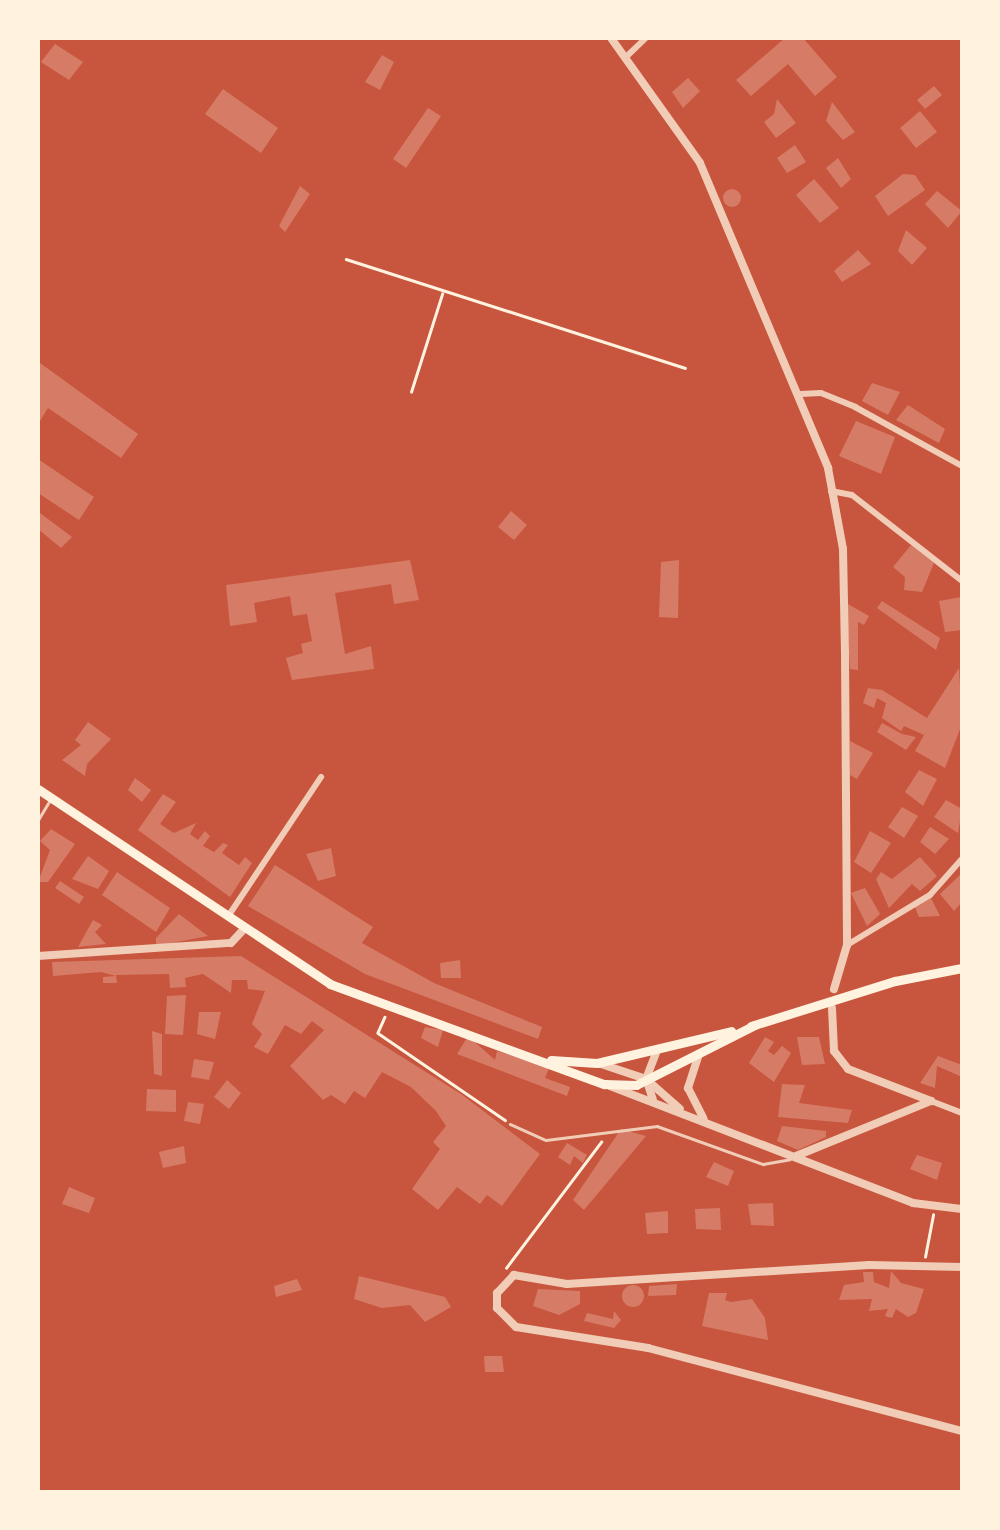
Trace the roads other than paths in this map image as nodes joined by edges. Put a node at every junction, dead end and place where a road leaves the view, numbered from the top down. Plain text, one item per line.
1 (611, 38) edge
2 (646, 38) edge
3 (626, 56) junction
4 (801, 394) junction
5 (962, 466) edge
6 (831, 491) junction
7 (962, 581) edge
8 (321, 777) dead end
9 (38, 789) edge
10 (51, 798) junction
11 (38, 820) edge
12 (962, 858) edge
13 (230, 915) junction
14 (243, 930) junction
15 (847, 945) junction
16 (38, 956) edge
17 (962, 968) edge
18 (834, 988) dead end
19 (832, 1008) dead end
20 (755, 1024) junction
21 (702, 1050) junction
22 (656, 1053) junction
23 (543, 1059) junction
24 (597, 1063) junction
25 (646, 1079) junction
26 (604, 1084) junction
27 (931, 1100) junction
28 (655, 1102) junction
29 (962, 1113) edge
30 (688, 1114) junction
31 (705, 1122) junction
32 (510, 1124) road end
33 (796, 1156) junction
34 (962, 1209) edge
35 (962, 1267) edge
36 (962, 1430) edge

1 - 3 street
2 - 3 street
3 - 4 street
4 - 5 street
4 - 6 street
6 - 7 street
6 - 15 street
8 - 13 street
9 - 10 main road
10 - 11 lane
10 - 13 main road
12 - 15 street
13 - 14 main road
14 - 16 street
14 - 23 main road
15 - 18 street
17 - 20 main road
19 - 27 street
20 - 21 main road
20 - 22 main road
21 - 25 main road
21 - 31 street
22 - 24 main road
22 - 25 street
23 - 24 main road
23 - 26 main road
24 - 25 street
25 - 26 main road
25 - 28 street
25 - 30 street
26 - 28 street
27 - 29 street
27 - 33 street
28 - 30 street
30 - 31 street
31 - 33 street
32 - 33 lane
33 - 34 street
35 - 36 street

